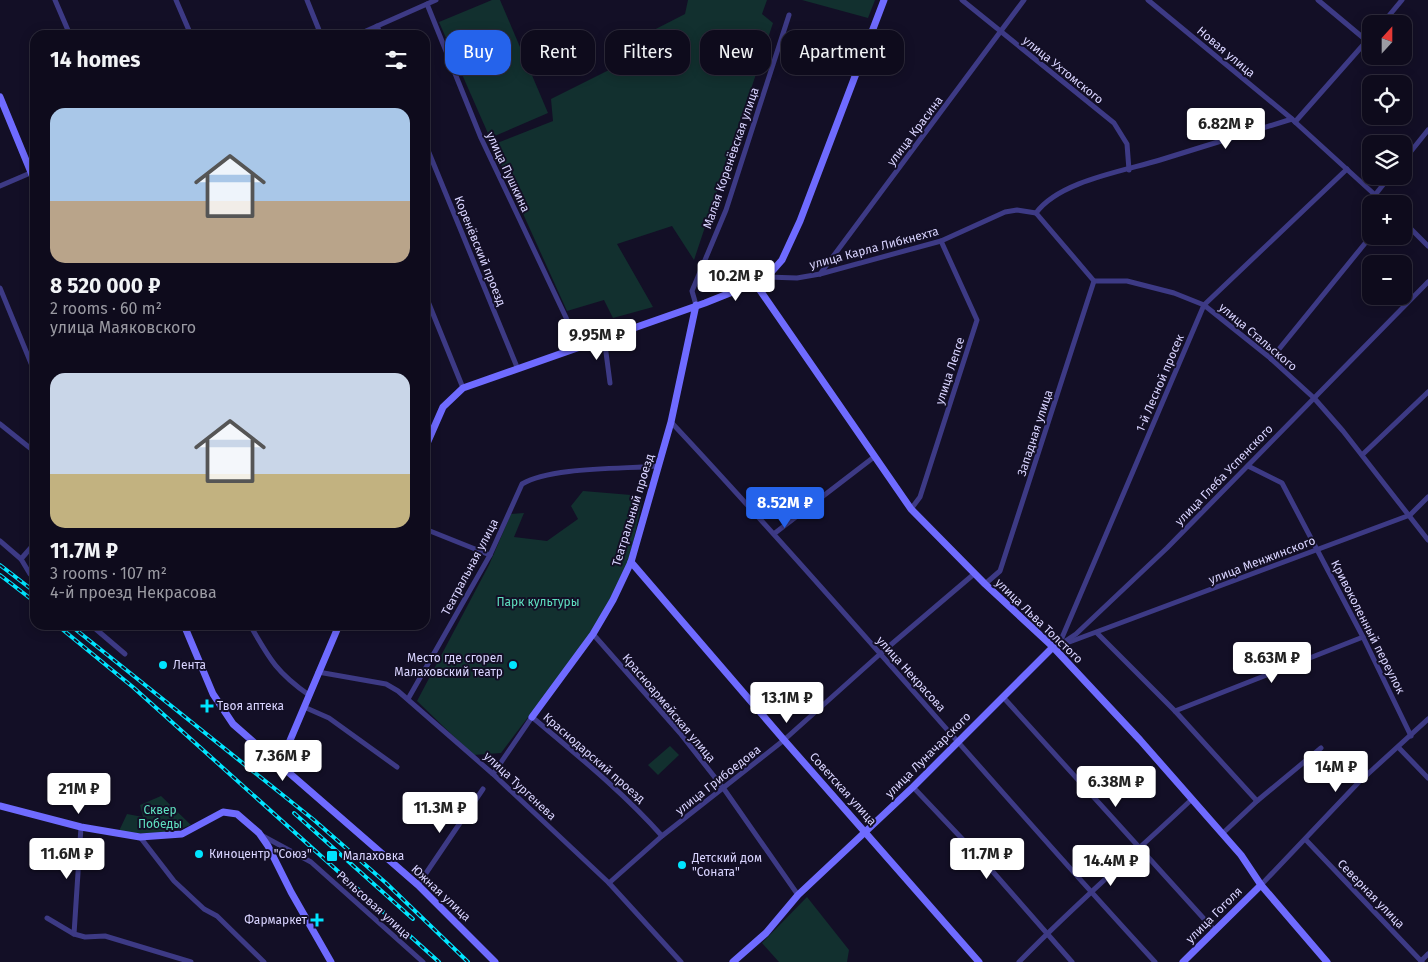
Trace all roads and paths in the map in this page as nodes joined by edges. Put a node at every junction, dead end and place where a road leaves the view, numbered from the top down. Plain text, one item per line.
1 (55, 0) edge
2 (176, 0) edge
3 (307, 0) edge
4 (436, 0) edge
5 (884, 0) edge
6 (962, 0) edge
7 (1024, 0) edge
8 (1148, 0) edge
9 (1318, 0) edge
10 (1402, 0) edge
11 (427, 4) junction
12 (789, 15) dead end
13 (1390, 15) edge
14 (377, 26) junction
15 (68, 30) edge
16 (189, 30) edge
17 (319, 30) edge
18 (368, 30) edge
19 (378, 30) edge
20 (1001, 32) junction
21 (1362, 37) edge
22 (1362, 46) edge
23 (0, 97) edge
24 (1293, 120) junction
25 (1428, 130) edge
26 (1412, 150) edge
27 (430, 155) edge
28 (30, 165) edge
29 (1346, 168) junction
30 (1129, 170) junction
31 (30, 173) edge
32 (1383, 185) edge
33 (0, 186) edge
34 (1376, 195) joint
35 (1036, 213) junction
36 (1412, 230) edge
37 (941, 241) junction
38 (1364, 245) edge
39 (1428, 246) edge
40 (820, 274) junction
41 (767, 276) junction
42 (1094, 281) junction
43 (1428, 282) edge
44 (755, 283) junction
45 (0, 288) edge
46 (696, 305) junction
47 (1204, 305) junction
48 (430, 306) edge
49 (604, 337) junction
50 (579, 345) junction
51 (1271, 359) junction
52 (30, 360) edge
53 (518, 367) junction
54 (610, 383) dead end
55 (463, 388) junction
56 (1428, 392) edge
57 (1314, 398) junction
58 (671, 422) junction
59 (0, 424) edge
60 (430, 436) edge
61 (30, 448) edge
62 (1362, 456) junction
63 (874, 457) junction
64 (658, 466) junction
65 (1248, 466) junction
66 (1428, 497) edge
67 (911, 509) junction
68 (1410, 515) junction
69 (430, 531) edge
70 (775, 533) junction
71 (1428, 540) edge
72 (0, 541) edge
73 (30, 548) edge
74 (1318, 550) junction
75 (490, 555) junction
76 (21, 559) junction
77 (631, 562) junction
78 (30, 574) edge
79 (974, 574) junction
80 (985, 584) junction
81 (97, 630) edge
82 (186, 630) edge
83 (253, 630) edge
84 (337, 630) edge
85 (593, 634) junction
86 (1097, 634) junction
87 (1362, 637) junction
88 (1056, 647) junction
89 (125, 654) dead end
90 (880, 654) junction
91 (317, 672) junction
92 (309, 695) junction
93 (1003, 698) junction
94 (408, 699) junction
95 (304, 707) junction
96 (1175, 711) junction
97 (532, 717) junction
98 (1428, 719) edge
99 (1411, 736) junction
100 (784, 740) junction
101 (958, 741) junction
102 (1321, 748) dead end
103 (1399, 748) junction
104 (280, 764) junction
105 (397, 768) dead end
106 (493, 774) junction
107 (1428, 778) edge
108 (913, 787) junction
109 (483, 789) dead end
110 (724, 789) junction
111 (1191, 800) junction
112 (1257, 801) junction
113 (0, 806) edge
114 (81, 827) junction
115 (866, 832) junction
116 (259, 833) junction
117 (1222, 834) junction
118 (662, 836) junction
119 (140, 837) junction
120 (1306, 840) junction
121 (1140, 848) junction
122 (608, 883) junction
123 (418, 885) junction
124 (1262, 885) junction
125 (1090, 892) junction
126 (798, 895) junction
127 (47, 918) dead end
128 (1215, 931) junction
129 (1047, 933) junction
130 (74, 934) junction
131 (1428, 954) edge
132 (1422, 961) edge
133 (191, 962) edge
134 (264, 962) edge
135 (331, 962) edge
136 (423, 962) edge
137 (495, 962) edge
138 (681, 962) edge
139 (734, 962) edge
140 (979, 962) edge
141 (1019, 962) edge
142 (1072, 962) edge
143 (1155, 962) edge
144 (1183, 962) edge
145 (1327, 962) edge

1 - 15 street
2 - 16 street
3 - 17 street
4 - 11 street
5 - 41 street
6 - 20 street, улица Ухтомского
7 - 20 street, улица Красина
8 - 24 street, Новая улица
9 - 21 street
10 - 13 street
11 - 14 street
11 - 50 street, улица Пушкина
12 - 46 street, Малая Коренёвская улица
14 - 18 street
14 - 19 street
20 - 30 street, улица Ухтомского
20 - 40 street, улица Красина
22 - 24 street
23 - 28 street
24 - 29 street, Новая улица
24 - 30 street
25 - 26 street
27 - 53 street, Коренёвский проезд
29 - 34 street, Новая улица
29 - 47 street, 1-й Лесной просек
30 - 35 street
31 - 33 street
32 - 34 street
35 - 37 street, улица Карла Либкнехта
35 - 42 street
36 - 39 street
37 - 40 street, улица Карла Либкнехта
37 - 67 street, улица Лепсе
38 - 51 street
40 - 41 street, улица Карла Либкнехта
41 - 44 street
42 - 47 street, улица Стальского
42 - 80 street, Западная улица
43 - 57 street, улица Глеба Успенского
44 - 46 street
44 - 63 street, улица Льва Толстого
45 - 52 street
46 - 49 street
46 - 58 street, Театральный проезд
47 - 51 street, улица Стальского
47 - 88 street, 1-й Лесной просек
48 - 55 street
49 - 50 street
49 - 54 street
50 - 53 street
51 - 57 street, улица Стальского
53 - 55 street
55 - 60 street
56 - 62 street
57 - 62 street, улица Стальского
57 - 65 street, улица Глеба Успенского
58 - 64 street, Театральный проезд
58 - 70 street, улица Некрасова
59 - 61 street
62 - 68 street, улица Стальского
63 - 67 street, улица Льва Толстого
63 - 70 street
64 - 75 street, Театральная улица
64 - 77 street, Театральный проезд
65 - 74 street, Кривоколенный переулок
65 - 88 street, улица Глеба Успенского
66 - 68 street, улица Менжинского
67 - 79 street, улица Льва Толстого
68 - 71 street, улица Стальского
68 - 74 street, улица Менжинского
69 - 75 street
70 - 90 street, улица Некрасова
72 - 76 street
73 - 76 street
74 - 86 street, улица Менжинского
74 - 87 street, Кривоколенный переулок
75 - 94 street, Театральная улица
76 - 78 street
77 - 85 street, Театральный проезд
77 - 100 street, Советская улица
79 - 80 street, улица Льва Толстого
79 - 90 street, улица Грибоедова
80 - 88 street, улица Льва Толстого
81 - 89 street
82 - 104 street, Южная улица
83 - 92 street
84 - 91 street
85 - 97 street, Театральный проезд
85 - 110 street, Красноармейская улица
86 - 88 street
86 - 96 street
87 - 96 street
87 - 99 street, Кривоколенный переулок
88 - 93 street, улица Луначарского
88 - 111 street, улица Льва Толстого
90 - 100 street, улица Грибоедова
90 - 101 street, улица Некрасова
91 - 92 street
91 - 94 street, улица Тургенева
92 - 95 street
93 - 101 street, улица Луначарского
93 - 121 street
94 - 106 street, улица Тургенева
95 - 104 street
95 - 105 street
96 - 112 street
97 - 106 street, Театральный проезд
97 - 118 street, Краснодарский проезд
98 - 99 street
99 - 103 street
100 - 110 street, улица Грибоедова
100 - 115 street, Советская улица
101 - 108 street, улица Луначарского
101 - 125 street, улица Некрасова
102 - 112 street
103 - 107 street
103 - 120 street
104 - 123 street, Южная улица
106 - 122 street, улица Тургенева
108 - 115 street, улица Луначарского
108 - 129 street
109 - 123 street
110 - 118 street, улица Грибоедова
110 - 126 street, Красноармейская улица
111 - 117 street, улица Льва Толстого
111 - 121 street
112 - 117 street
113 - 114 street
114 - 119 street
114 - 130 street
115 - 126 street, улица Луначарского
115 - 140 street, Советская улица
116 - 119 street
116 - 135 street
116 - 136 street, Рельсовая улица
117 - 124 street, улица Льва Толстого
118 - 122 street, улица Грибоедова
119 - 134 street
120 - 124 street
120 - 132 street, Северная улица
121 - 125 street
121 - 128 street
122 - 138 street, улица Тургенева
123 - 137 street, Южная улица
124 - 128 street, улица Гоголя
124 - 145 street, улица Льва Толстого
125 - 129 street
125 - 143 street, улица Некрасова
126 - 139 street, улица Луначарского
127 - 130 street
128 - 144 street, улица Гоголя
129 - 141 street
129 - 142 street
130 - 133 street
131 - 132 street

